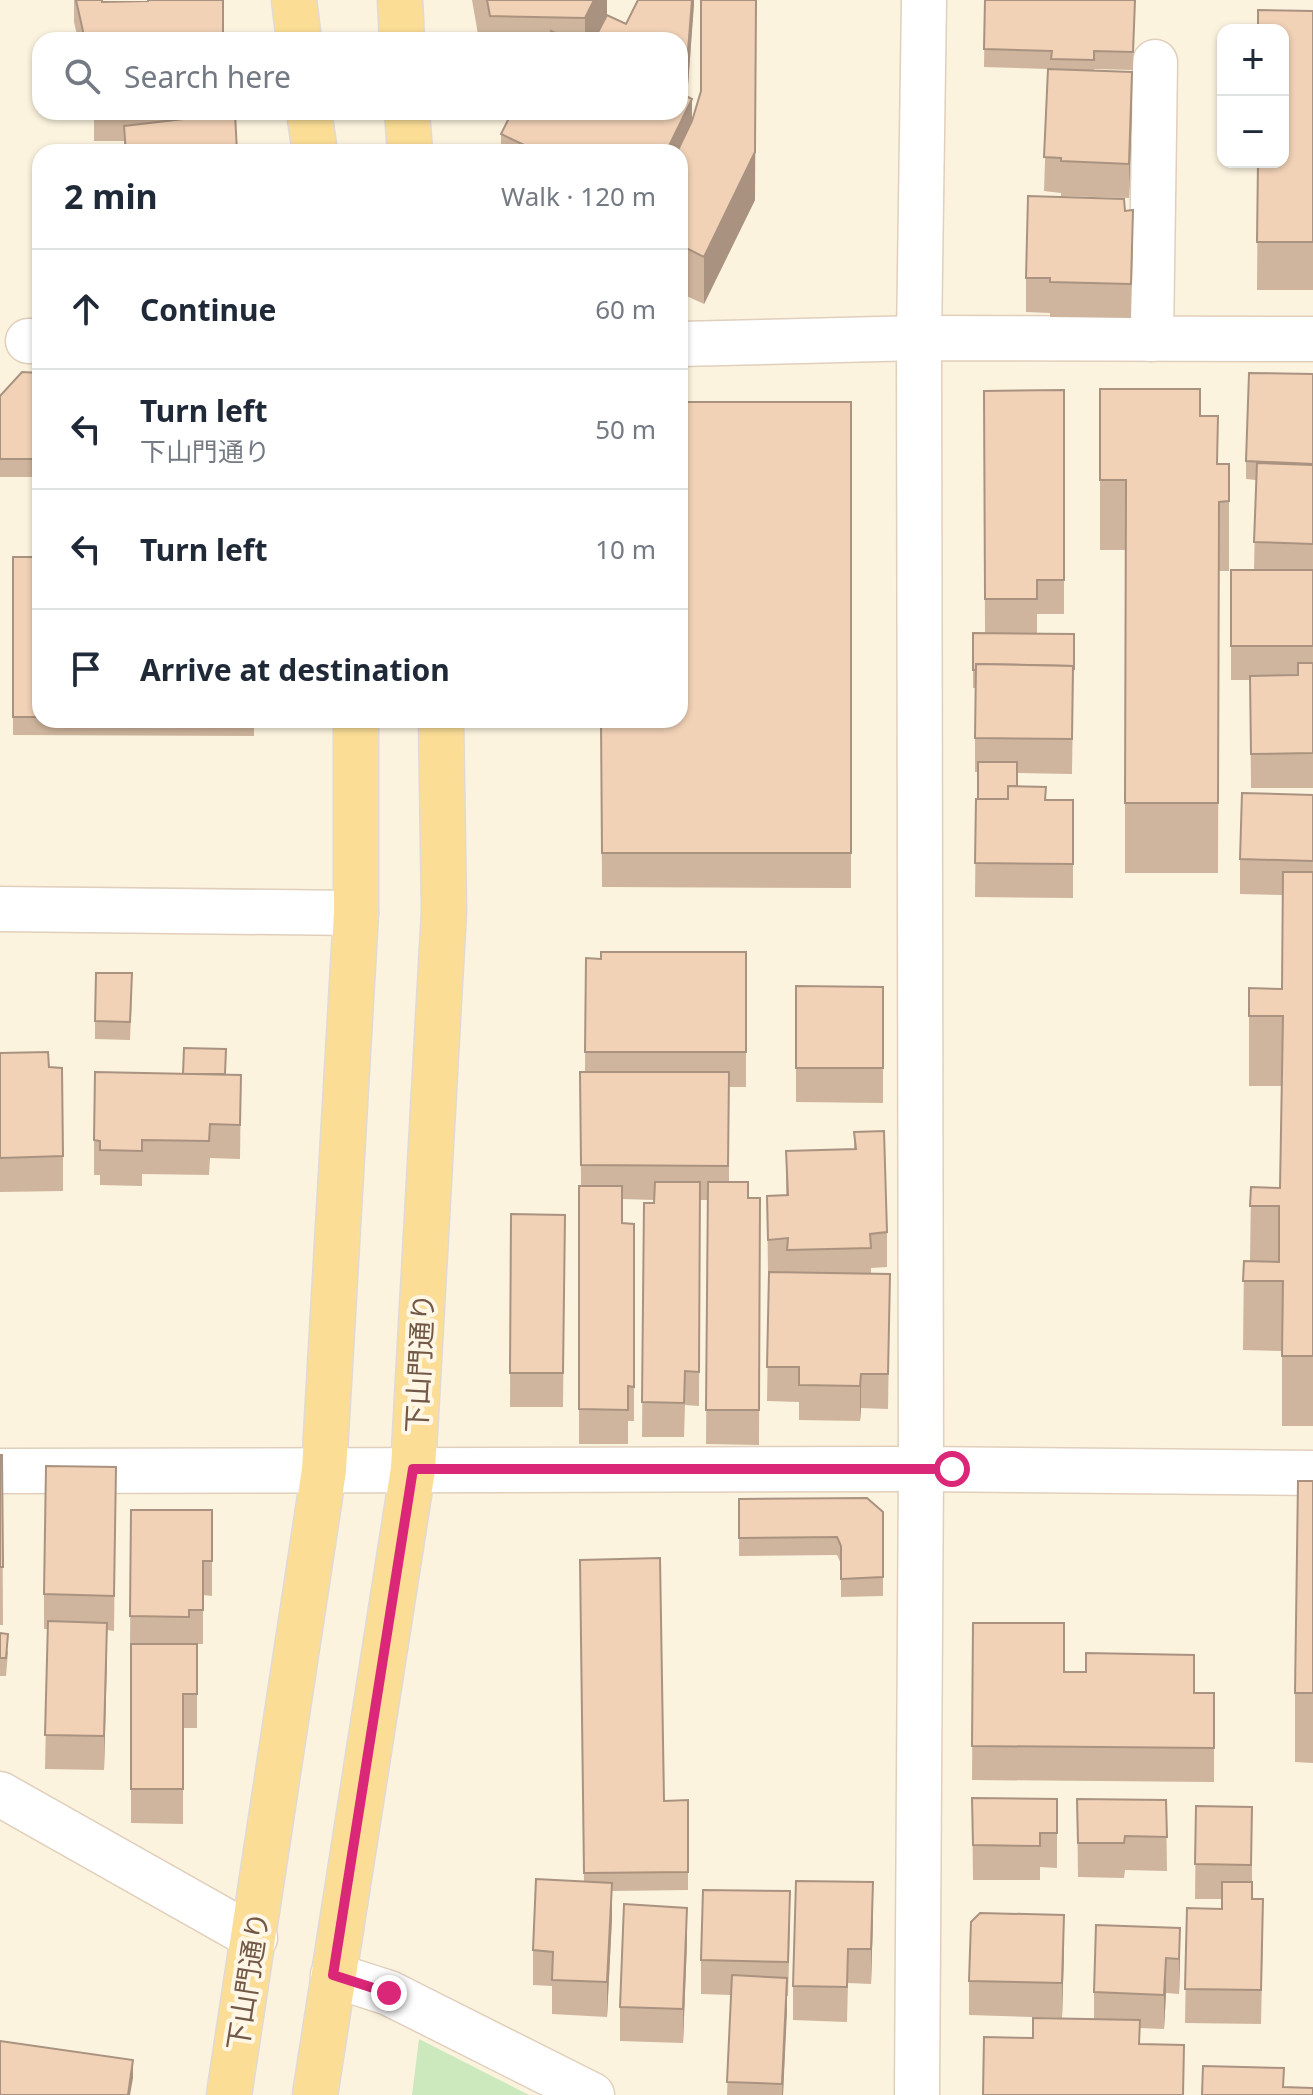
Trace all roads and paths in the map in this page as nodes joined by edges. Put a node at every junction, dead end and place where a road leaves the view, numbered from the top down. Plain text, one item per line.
1 (294, 0) edge
2 (400, 0) edge
3 (924, 0) edge
4 (298, 32) edge
5 (402, 32) edge
6 (1155, 62) dead end
7 (310, 120) edge
8 (408, 120) edge
9 (314, 144) edge
10 (409, 144) edge
11 (919, 338) junction
12 (1151, 339) junction
13 (1313, 339) edge
14 (688, 344) edge
15 (356, 728) edge
16 (441, 728) edge
17 (0, 909) edge
18 (356, 913) junction
19 (413, 1469) junction
20 (921, 1469) junction
21 (324, 1470) junction
22 (0, 1471) edge
23 (1313, 1473) edge
24 (0, 1794) edge
25 (255, 1938) junction
26 (333, 1975) junction
27 (229, 2095) edge
28 (315, 2095) edge
29 (592, 2095) edge
30 (917, 2095) edge

1 - 4 main road
2 - 5 main road
3 - 11 street
6 - 12 street
7 - 9 main road
8 - 10 main road
11 - 12 street
11 - 14 street
11 - 20 street
12 - 13 street
15 - 18 main road, 下山門通り
16 - 19 main road, 下山門通り
17 - 18 street
18 - 21 main road, 下山門通り
19 - 20 street
19 - 21 street
19 - 26 main road, 下山門通り
20 - 23 street
20 - 30 street
21 - 22 street
21 - 25 main road, 下山門通り
24 - 25 street
25 - 27 main road, 下山門通り
26 - 28 main road, 下山門通り
26 - 29 street

